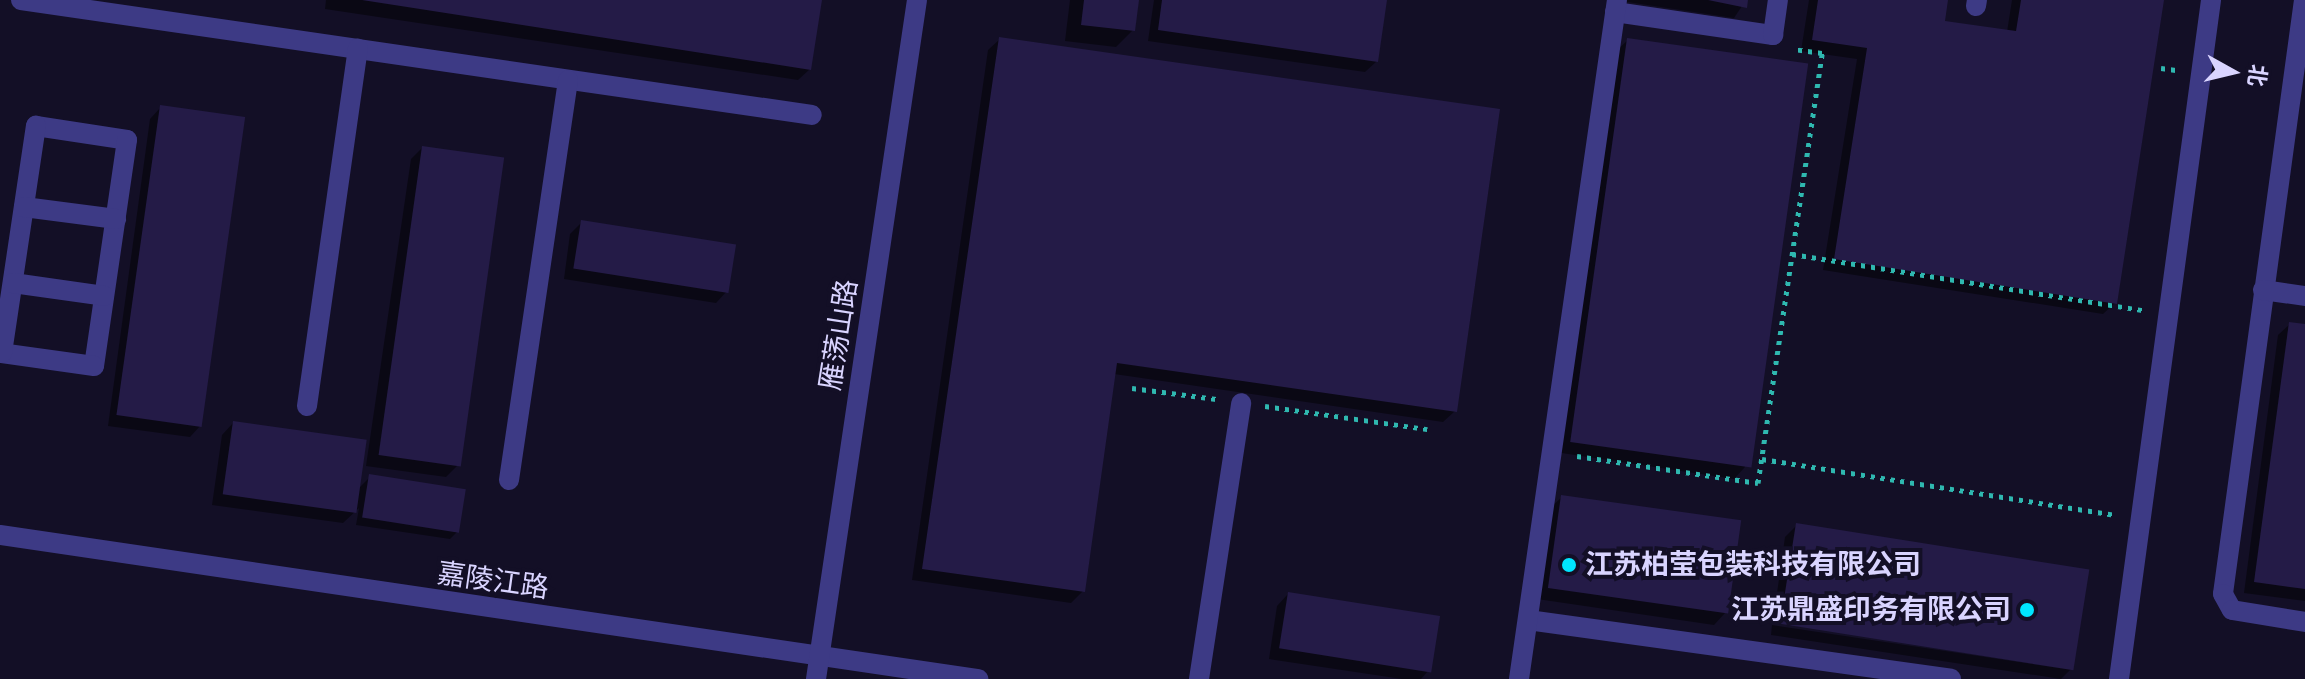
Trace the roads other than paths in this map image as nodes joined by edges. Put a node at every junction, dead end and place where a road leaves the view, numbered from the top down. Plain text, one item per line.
1 (21, 0) edge
2 (917, 0) edge
3 (1778, 0) edge
4 (2211, 0) edge
5 (2304, 0) edge
6 (1616, 6) edge
7 (358, 49) junction
8 (568, 80) junction
9 (812, 115) dead end
10 (24, 207) junction
11 (116, 219) junction
12 (9, 241) edge
13 (13, 283) junction
14 (2263, 290) junction
15 (104, 296) junction
16 (2305, 296) edge
17 (1241, 403) road end
18 (307, 406) dead end
19 (509, 480) dead end
20 (0, 535) edge
21 (1528, 620) junction
22 (2305, 622) edge
23 (819, 657) junction
24 (816, 679) edge
25 (978, 679) edge
26 (1199, 679) edge
27 (1519, 679) edge
28 (1951, 679) edge
29 (2119, 679) edge

1 - 7 street
2 - 23 street, 雁荡山路
3 - 6 street
4 - 29 street
5 - 14 street
6 - 21 street
7 - 8 street
7 - 18 street
8 - 9 street
8 - 19 street
10 - 11 street
10 - 11 street
10 - 12 street
11 - 15 street
12 - 13 street
13 - 15 street
13 - 15 street
14 - 16 street
14 - 22 street
17 - 26 street
20 - 23 street, 嘉陵江路
21 - 27 street
21 - 28 street
23 - 24 street, 雁荡山路
23 - 25 street, 嘉陵江路

